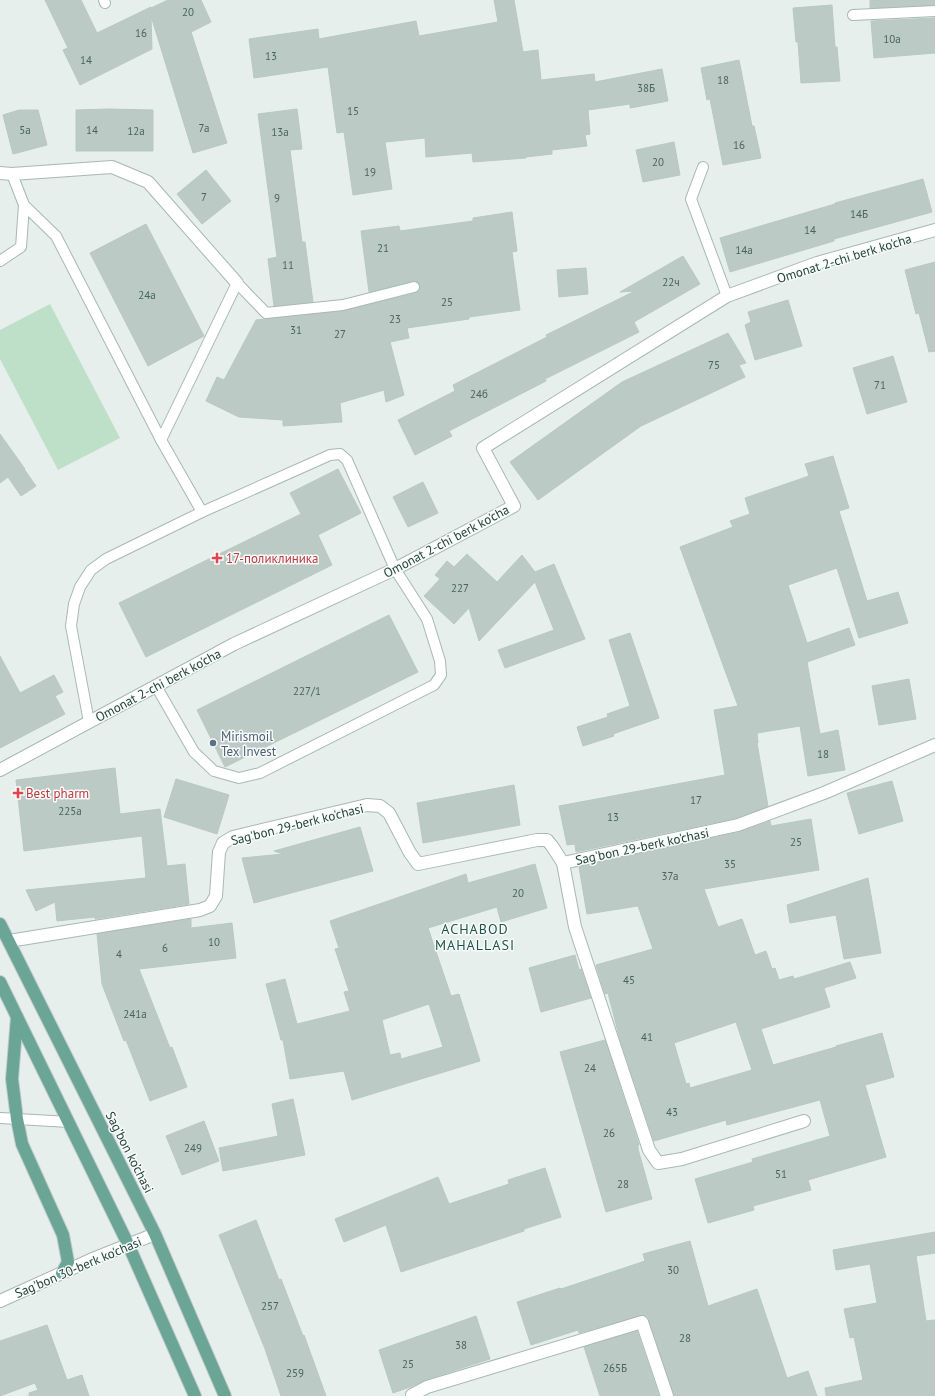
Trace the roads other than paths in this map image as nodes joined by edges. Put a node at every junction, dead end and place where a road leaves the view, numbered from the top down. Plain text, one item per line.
1 (935, 11) edge
2 (853, 15) dead end
3 (703, 167) dead end
4 (0, 173) edge
5 (12, 174) junction
6 (24, 205) junction
7 (935, 230) edge
8 (0, 261) edge
9 (237, 283) junction
10 (414, 287) dead end
11 (727, 296) junction
12 (160, 440) junction
13 (202, 512) junction
14 (395, 569) junction
15 (156, 686) junction
16 (89, 722) junction
17 (935, 745) edge
18 (0, 770) edge
19 (563, 863) junction
20 (0, 924) edge
21 (9, 941) junction
22 (0, 982) edge
23 (17, 1017) junction
24 (0, 1118) edge
25 (17, 1119) junction
26 (804, 1121) dead end
27 (69, 1122) junction
28 (155, 1234) junction
29 (128, 1244) junction
30 (62, 1273) junction
31 (0, 1301) edge
32 (195, 1396) edge
33 (225, 1396) edge
34 (412, 1396) edge
35 (667, 1396) edge

1 - 2 lane
3 - 11 lane
4 - 5 street
5 - 6 lane
5 - 9 street
6 - 8 lane
6 - 12 lane
7 - 11 street, Omonat 2-chi berk ko'cha
9 - 10 lane
9 - 12 lane
11 - 14 street, Omonat 2-chi berk ko'cha
12 - 13 lane
13 - 14 lane
13 - 16 lane
14 - 15 street, Omonat 2-chi berk ko'cha
14 - 15 lane
15 - 16 street, Omonat 2-chi berk ko'cha
16 - 18 street, Omonat 2-chi berk ko'cha
17 - 19 street, Sag'bon 29-berk ko'chasi
19 - 21 street, Sag'bon 29-berk ko'chasi
19 - 26 street
20 - 21 main road, Sag’bon ko’chasi
21 - 28 main road, Sag’bon ko’chasi
22 - 23 main road
23 - 25 main road
23 - 27 main road
24 - 25 lane
25 - 27 lane
25 - 30 main road
27 - 29 main road
28 - 29 street, Sag'bon 30-berk ko'chasi
28 - 33 main road, Sag’bon ko’chasi
29 - 30 street, Sag'bon 30-berk ko'chasi
29 - 32 main road
30 - 31 street, Sag'bon 30-berk ko'chasi
34 - 35 street

